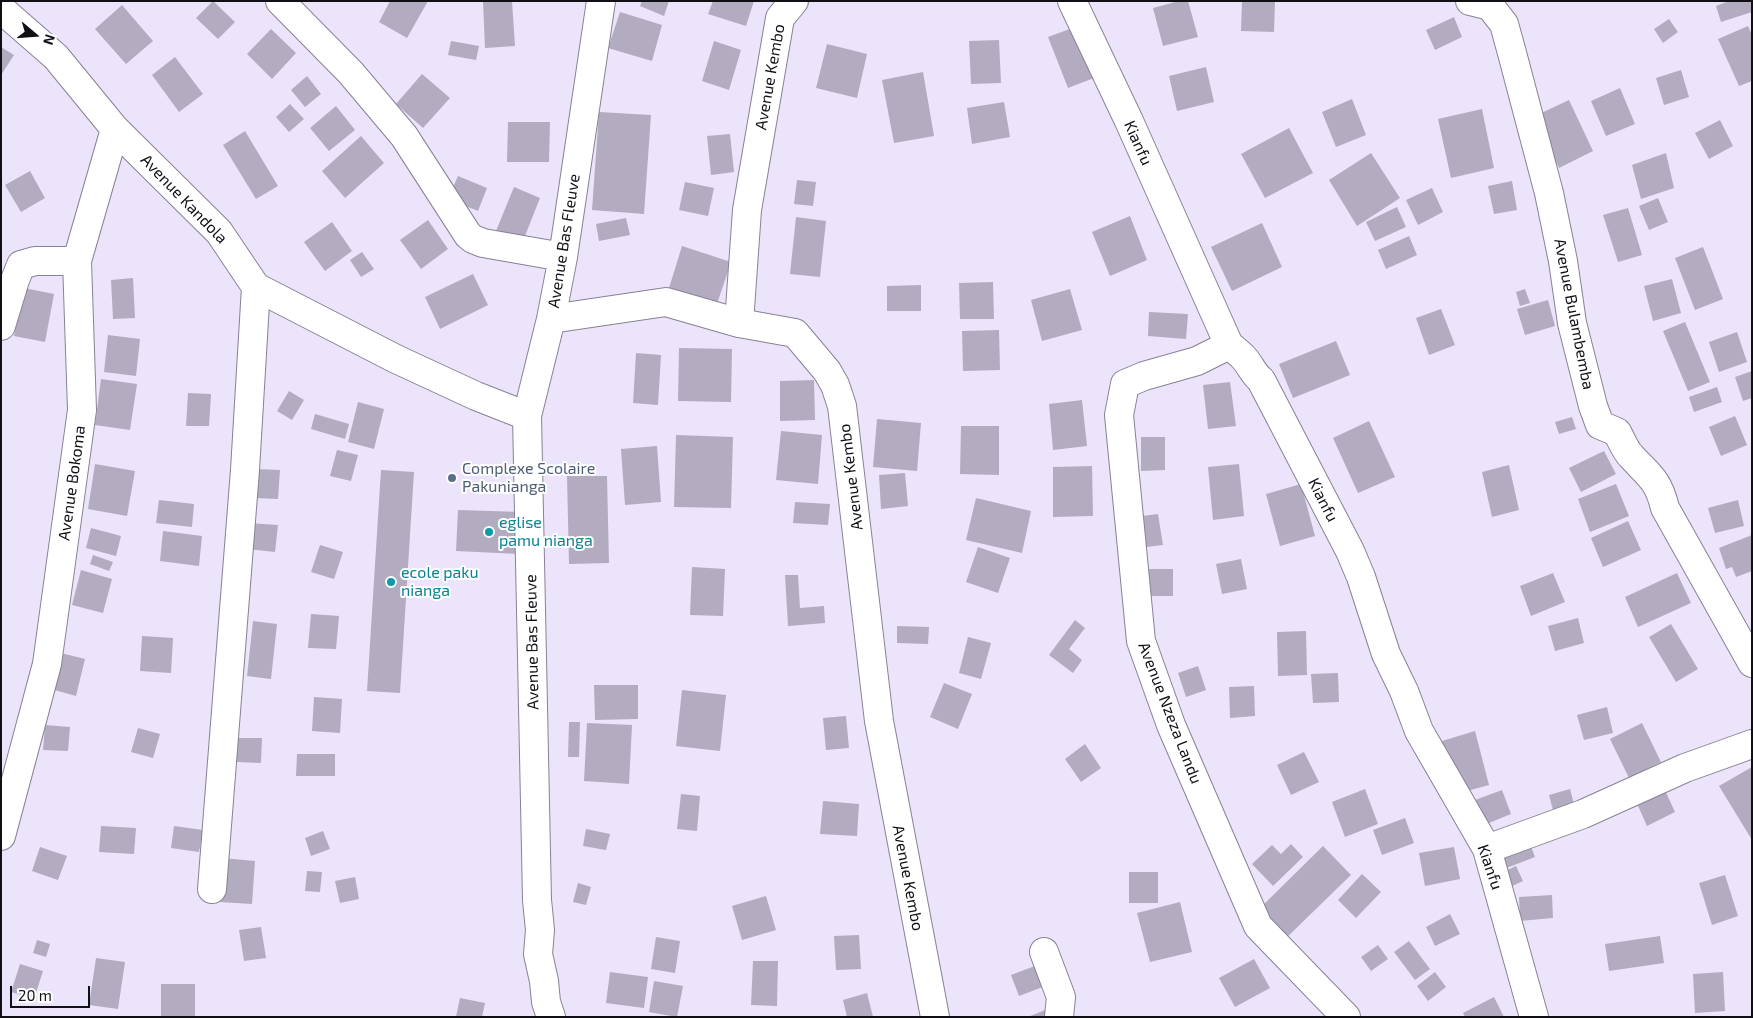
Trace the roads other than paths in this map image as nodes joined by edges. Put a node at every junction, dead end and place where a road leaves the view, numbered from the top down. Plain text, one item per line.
1 (280, 1) edge
2 (601, 1) edge
3 (794, 1) edge
4 (1072, 1) edge
5 (1470, 1) edge
6 (1, 9) edge
7 (115, 129) junction
8 (563, 257) junction
9 (77, 261) junction
10 (256, 287) junction
11 (551, 319) junction
12 (739, 323) junction
13 (1, 326) edge
14 (1229, 345) junction
15 (527, 416) junction
16 (1752, 663) edge
17 (1752, 744) edge
18 (1, 836) edge
19 (1487, 848) junction
20 (212, 889) dead end
21 (1044, 952) dead end
22 (552, 1017) edge
23 (935, 1017) edge
24 (1059, 1017) edge
25 (1346, 1017) edge
26 (1534, 1017) edge

1 - 8 street
2 - 8 street, Avenue Bas Fleuve
3 - 12 street, Avenue Kembo
4 - 14 street, Kianfu
5 - 16 street, Avenue Bulambemba
6 - 7 street, Avenue Kandola
7 - 9 street, Avenue Bokoma
7 - 10 street, Avenue Kandola
8 - 11 street, Avenue Bas Fleuve
9 - 13 street
9 - 18 street, Avenue Bokoma
10 - 15 street, Avenue Kandola
10 - 20 street
11 - 12 street
11 - 15 street, Avenue Bas Fleuve
12 - 23 street, Avenue Kembo
14 - 19 street, Kianfu
14 - 25 street, Avenue Nzeza Landu
15 - 22 street, Avenue Bas Fleuve
17 - 19 street
19 - 26 street, Kianfu
21 - 24 street

